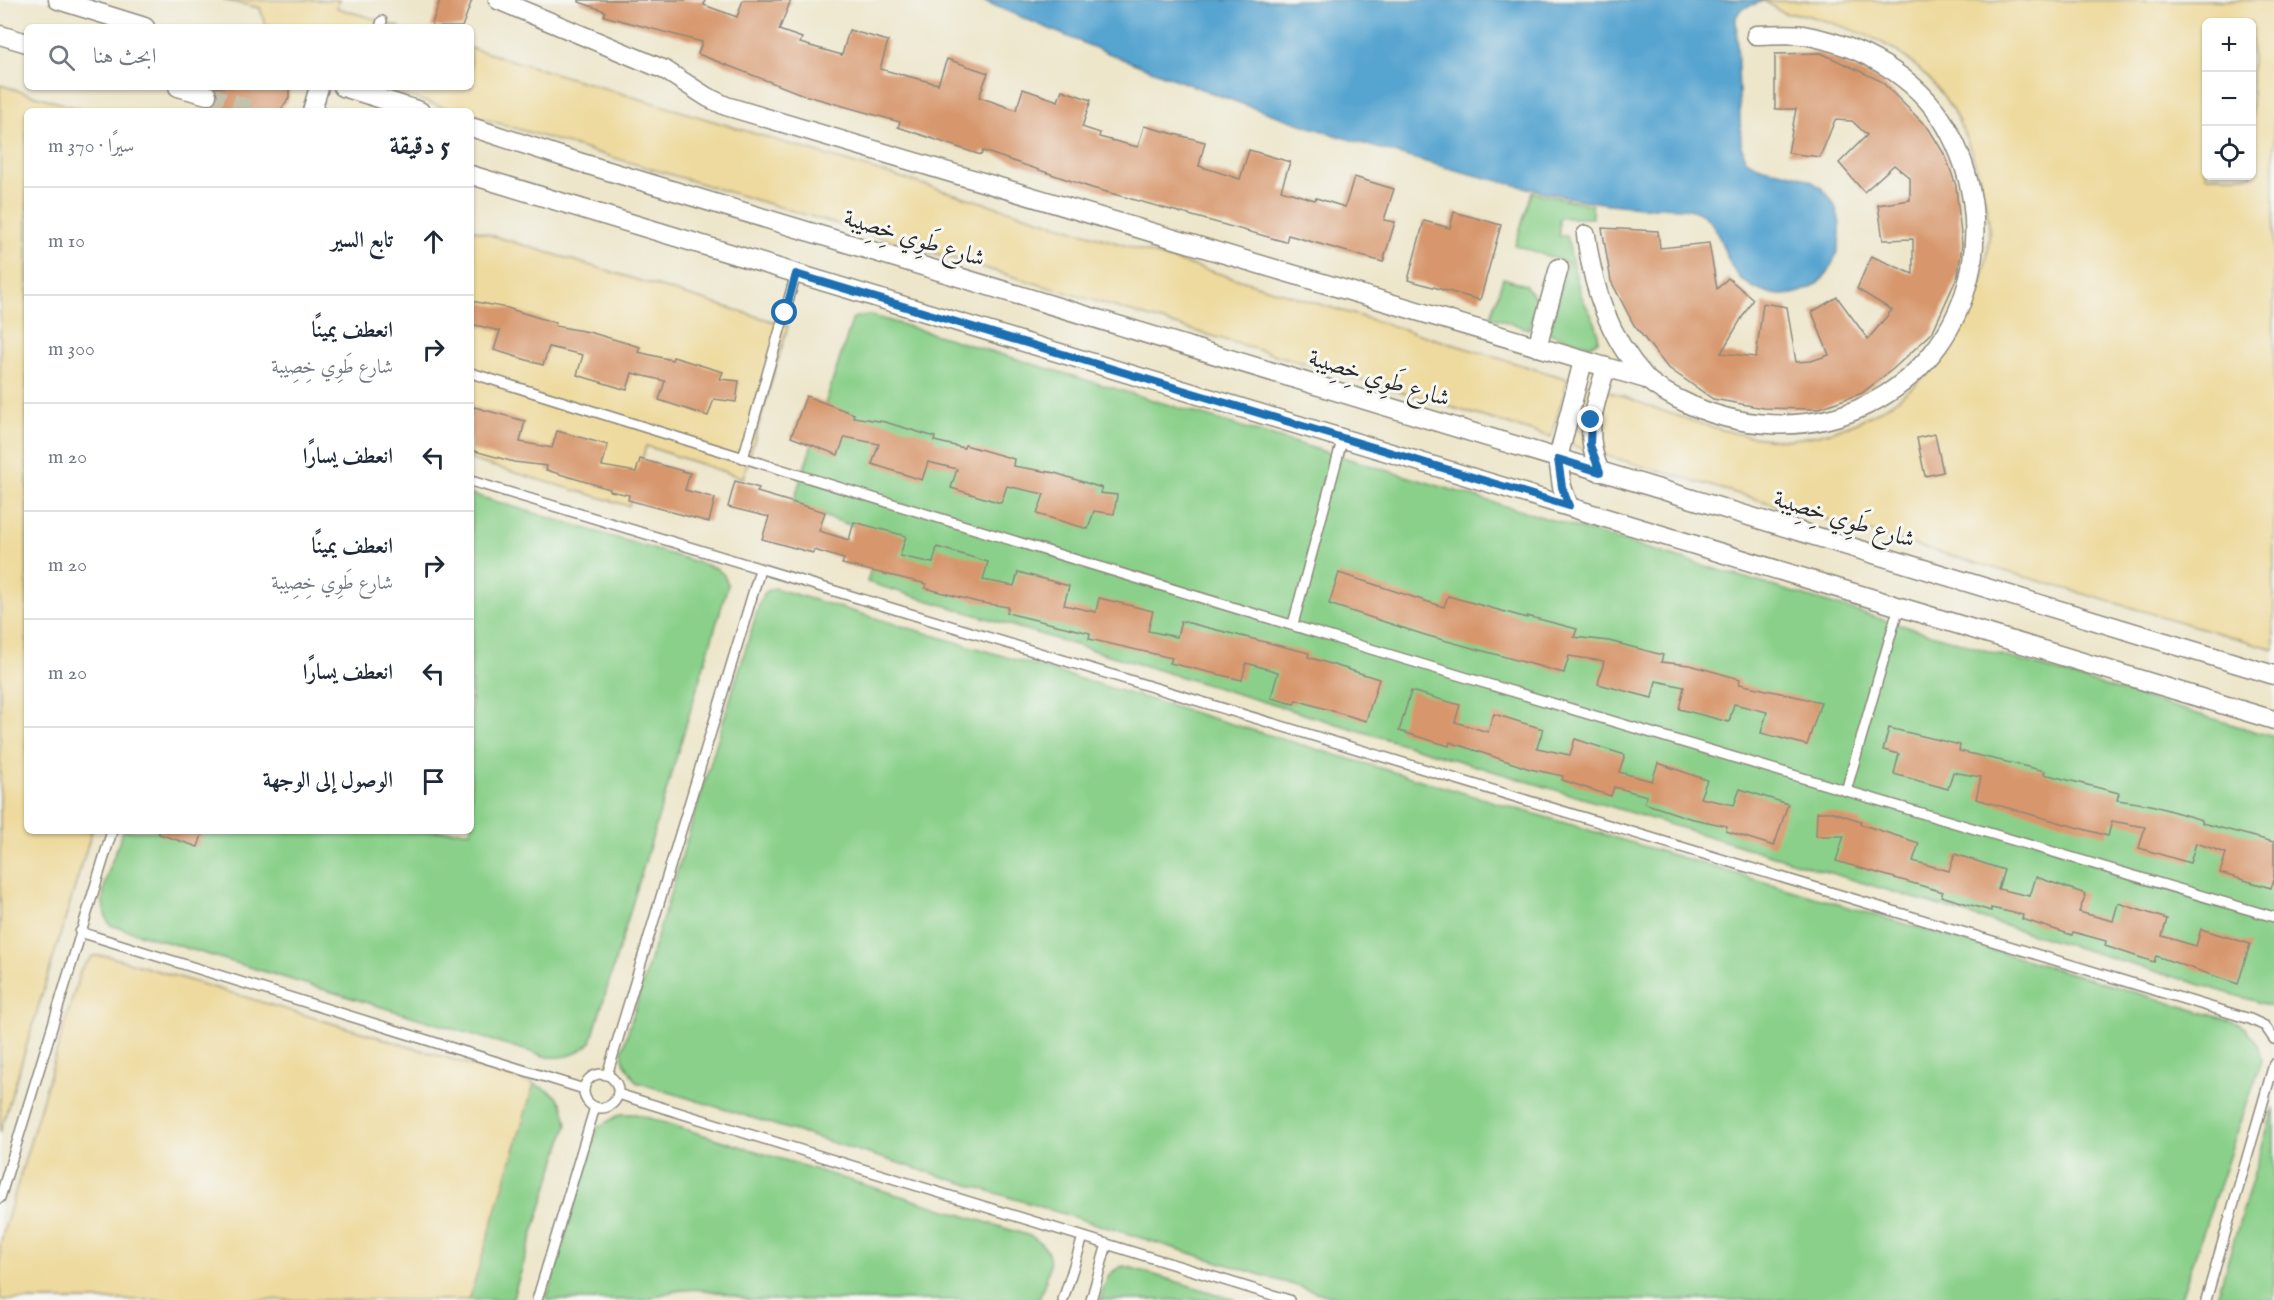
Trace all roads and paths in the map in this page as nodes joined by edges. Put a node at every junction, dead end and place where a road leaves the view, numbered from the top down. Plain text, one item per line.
1 (58, 0) edge
2 (498, 0) edge
3 (135, 24) edge
4 (0, 35) edge
5 (1756, 35) dead end
6 (24, 42) edge
7 (189, 90) edge
8 (318, 90) edge
9 (353, 90) edge
10 (207, 95) tunnel mouth
11 (313, 108) edge
12 (410, 108) edge
13 (474, 128) edge
14 (474, 176) edge
15 (1586, 235) dead end
16 (1559, 268) dead end
17 (796, 274) junction
18 (1537, 346) junction
19 (1583, 361) junction
20 (1606, 367) junction
21 (474, 374) edge
22 (1646, 378) junction
23 (1343, 437) junction
24 (743, 458) junction
25 (1558, 459) junction
26 (1600, 472) junction
27 (474, 482) edge
28 (1569, 506) junction
29 (760, 570) junction
30 (1899, 606) junction
31 (1293, 624) junction
32 (2274, 675) edge
33 (2274, 720) edge
34 (1846, 791) junction
35 (111, 834) edge
36 (2274, 916) edge
37 (80, 933) junction
38 (2274, 1039) edge
39 (2274, 1064) edge
40 (607, 1075) junction
41 (584, 1089) junction
42 (618, 1094) junction
43 (595, 1107) junction
44 (0, 1198) edge
45 (1083, 1237) junction
46 (1107, 1244) junction
47 (537, 1300) edge
48 (1063, 1300) edge
49 (1091, 1300) edge
50 (1289, 1300) edge
51 (2206, 1300) edge

1 - 3 street
2 - 18 street
4 - 6 street
5 - 22 street
7 - 10 street
8 - 11 street
9 - 12 street
13 - 25 street, شارع طَوِي خِصِيبة
14 - 17 street
15 - 22 street
16 - 18 street
17 - 23 street
17 - 24 lane
18 - 19 street
19 - 20 street
19 - 25 street
20 - 22 street
20 - 26 street
21 - 24 lane
23 - 28 street
23 - 31 lane
24 - 31 lane
25 - 26 street, شارع طَوِي خِصِيبة
25 - 28 street
26 - 32 street, شارع طَوِي خِصِيبة
27 - 29 lane
28 - 30 street
29 - 38 lane
29 - 40 lane
30 - 33 street
30 - 34 lane
31 - 34 lane
34 - 36 lane
35 - 37 lane
37 - 41 lane
37 - 44 lane
39 - 51 lane
40 - 41 lane
40 - 42 lane
41 - 43 lane
42 - 43 lane
42 - 45 lane
43 - 47 lane
45 - 46 lane
45 - 48 lane
46 - 49 lane
46 - 50 lane

